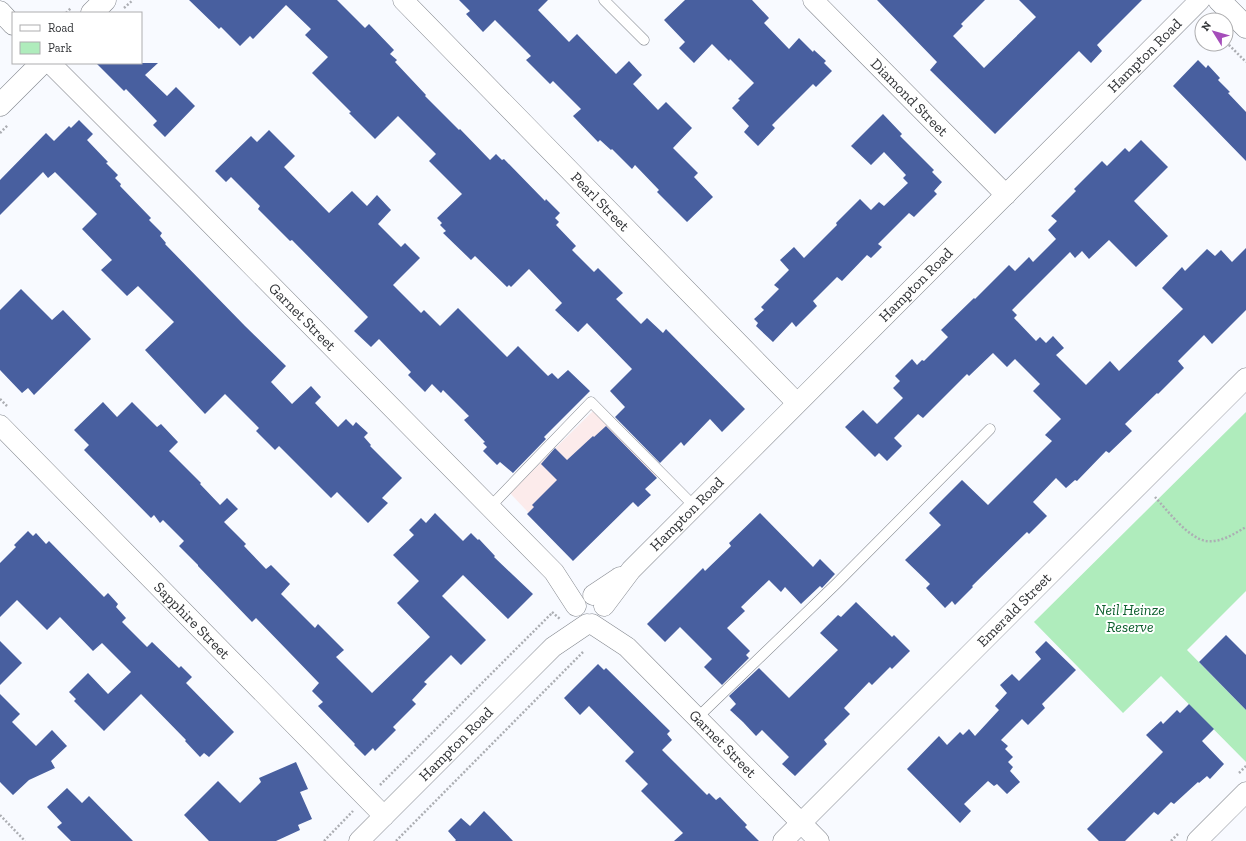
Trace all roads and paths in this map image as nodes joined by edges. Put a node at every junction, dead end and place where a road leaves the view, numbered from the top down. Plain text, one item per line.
1 (105, 0) edge
2 (403, 0) edge
3 (604, 0) edge
4 (813, 0) edge
5 (1200, 0) edge
6 (1219, 0) edge
7 (0, 11) edge
8 (93, 12) edge
9 (12, 24) edge
10 (1246, 27) edge
11 (644, 40) dead end
12 (1234, 50) edge
13 (1246, 62) edge
14 (41, 64) edge
15 (51, 64) edge
16 (0, 105) edge
17 (1006, 195) junction
18 (1246, 378) edge
19 (797, 403) junction
20 (0, 425) edge
21 (990, 429) dead end
22 (1155, 497) dead end
23 (694, 506) junction
24 (490, 507) junction
25 (1246, 527) edge
26 (590, 609) junction
27 (552, 613) dead end
28 (584, 652) dead end
29 (697, 718) junction
30 (1246, 792) edge
31 (367, 798) junction
32 (0, 815) edge
33 (384, 816) junction
34 (801, 823) junction
35 (26, 841) edge
36 (324, 841) edge
37 (359, 841) edge
38 (396, 841) edge
39 (783, 841) edge
40 (819, 841) edge
41 (1197, 841) edge

1 - 8 street
2 - 19 street, Pearl Street
3 - 11 lane
4 - 17 street, Diamond Street
5 - 17 street, Hampton Road
6 - 10 street
7 - 9 street
12 - 13 path
14 - 16 street
15 - 24 street, Garnet Street
17 - 19 street, Hampton Road
18 - 34 street, Emerald Street
19 - 23 street, Hampton Road
20 - 31 street, Sapphire Street
21 - 29 lane
22 - 25 path
23 - 24 lane
23 - 26 street, Hampton Road
24 - 26 street, Garnet Street
26 - 29 street, Garnet Street
26 - 33 street, Hampton Road
27 - 31 path
28 - 38 path
29 - 34 street, Garnet Street
30 - 41 street
31 - 33 street, Sapphire Street
31 - 36 path
32 - 35 path
33 - 37 street, Hampton Road
34 - 39 street, Emerald Street
34 - 40 street, Garnet Street

